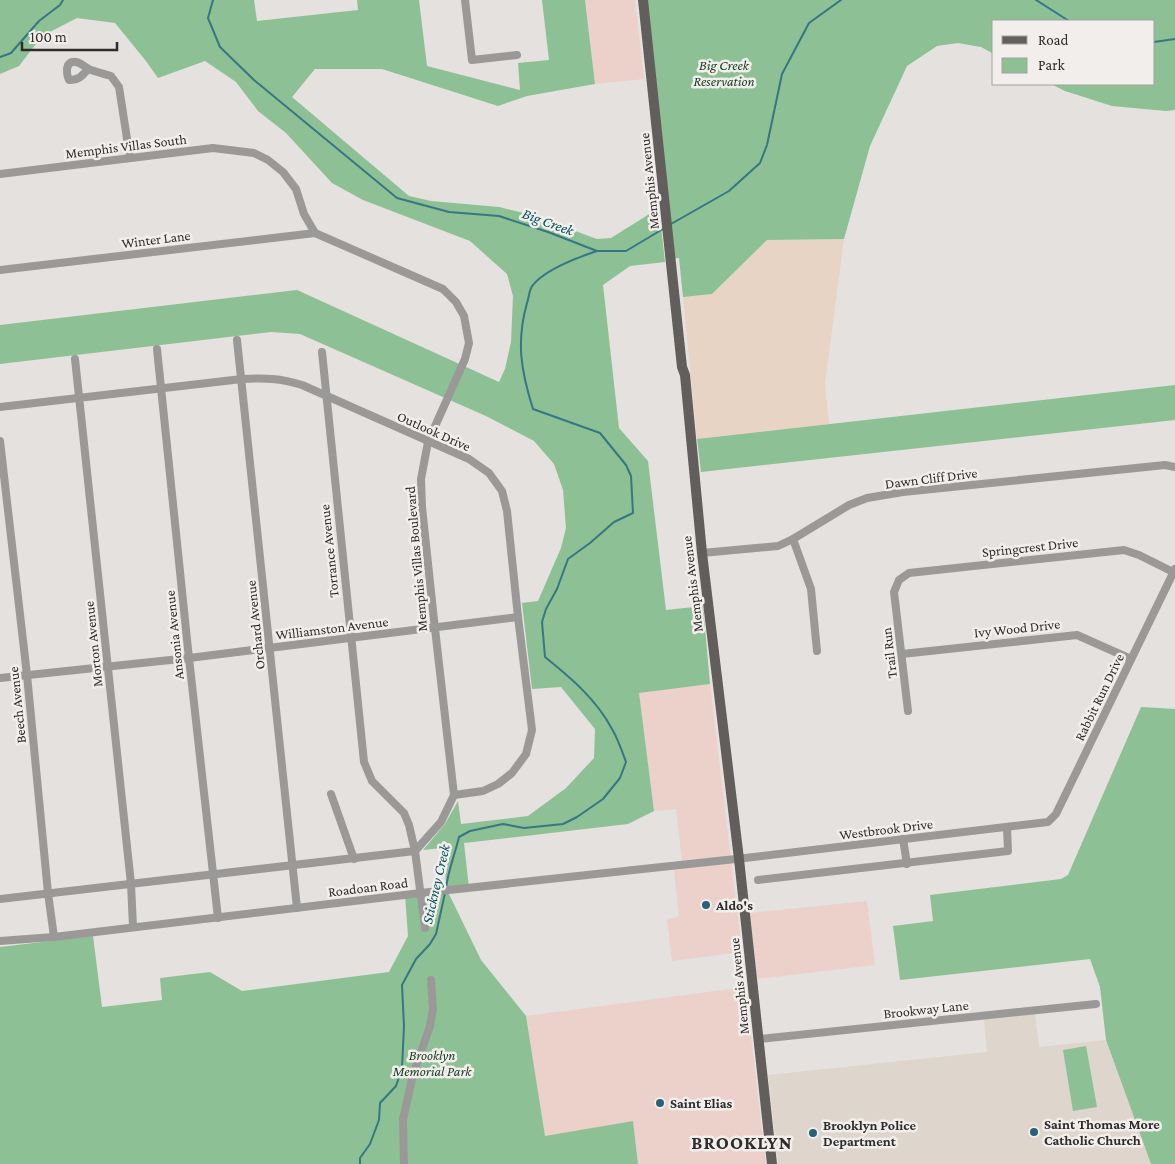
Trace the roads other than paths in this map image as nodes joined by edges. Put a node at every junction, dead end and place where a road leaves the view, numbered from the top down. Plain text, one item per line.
1 (465, 0) edge
2 (643, 0) edge
3 (517, 55) dead end
4 (88, 69) dead end
5 (130, 158) junction
6 (0, 174) edge
7 (315, 233) junction
8 (0, 270) edge
9 (237, 340) dead end
10 (157, 349) dead end
11 (322, 352) dead end
12 (75, 359) dead end
13 (242, 379) junction
14 (160, 389) junction
15 (325, 396) junction
16 (78, 398) junction
17 (0, 408) edge
18 (0, 441) edge
19 (428, 442) junction
20 (1175, 467) edge
21 (793, 539) junction
22 (702, 553) junction
23 (1174, 571) edge
24 (894, 592) joint
25 (518, 617) junction
26 (434, 628) junction
27 (351, 638) junction
28 (270, 648) junction
29 (817, 651) dead end
30 (902, 654) junction
31 (189, 658) junction
32 (1131, 659) junction
33 (108, 666) junction
34 (27, 675) junction
35 (0, 678) edge
36 (908, 711) dead end
37 (331, 794) dead end
38 (454, 795) junction
39 (1035, 825) joint
40 (1007, 828) junction
41 (903, 840) junction
42 (415, 851) junction
43 (354, 859) junction
44 (739, 859) junction
45 (907, 864) junction
46 (292, 866) junction
47 (213, 874) junction
48 (758, 880) dead end
49 (131, 884) junction
50 (48, 893) junction
51 (420, 893) junction
52 (0, 899) edge
53 (297, 908) junction
54 (218, 918) junction
55 (133, 927) junction
56 (425, 928) dead end
57 (54, 937) junction
58 (0, 941) edge
59 (432, 980) dead end
60 (1096, 1004) dead end
61 (759, 1039) junction
62 (404, 1164) edge
63 (772, 1164) edge

1 - 3 street
2 - 22 main road, Memphis Avenue
4 - 5 street
5 - 6 street, Memphis Villas South
5 - 7 street, Memphis Villas South
7 - 8 street, Winter Lane
7 - 19 street, Memphis Villas Boulevard
9 - 13 street, Orchard Avenue
10 - 14 street, Ansonia Avenue
11 - 15 street, Torrance Avenue
12 - 16 street, Morton Avenue
13 - 14 street, Outlook Drive
13 - 15 street, Outlook Drive
13 - 28 street, Orchard Avenue
14 - 16 street, Outlook Drive
14 - 31 street, Ansonia Avenue
15 - 19 street, Outlook Drive
15 - 27 street, Torrance Avenue
16 - 17 street, Outlook Drive
16 - 33 street, Morton Avenue
18 - 34 street, Beech Avenue
19 - 25 street, Outlook Drive
19 - 26 street, Memphis Villas Boulevard
20 - 21 street, Dawn Cliff Drive
21 - 22 street, Dawn Cliff Drive
21 - 29 street
22 - 44 main road, Memphis Avenue
23 - 24 street, Springcrest Drive
23 - 32 street, Rabbit Run Drive
24 - 30 street, Trail Run
25 - 26 street, Williamston Avenue
25 - 38 street, Outlook Drive
26 - 27 street, Williamston Avenue
26 - 38 street, Memphis Villas Boulevard
27 - 28 street, Williamston Avenue
27 - 42 street, Torrance Avenue
28 - 31 street, Williamston Avenue
28 - 46 street, Orchard Avenue
30 - 32 street, Ivy Wood Drive
30 - 36 street, Trail Run
31 - 33 street, Williamston Avenue
31 - 47 street, Ansonia Avenue
32 - 39 street, Rabbit Run Drive
33 - 34 street, Williamston Avenue
33 - 49 street, Morton Avenue
34 - 35 street, Williamston Avenue
34 - 50 street, Beech Avenue
37 - 43 street
38 - 42 street
39 - 40 street, Westbrook Drive
40 - 41 street, Westbrook Drive
40 - 45 street
41 - 44 street, Westbrook Drive
41 - 45 street
42 - 43 street
42 - 51 street
43 - 46 street
44 - 51 street, Roadoan Road
44 - 61 main road, Memphis Avenue
45 - 48 street
46 - 47 street
46 - 53 street, Orchard Avenue
47 - 49 street
47 - 54 street, Ansonia Avenue
49 - 50 street
49 - 55 street, Morton Avenue
50 - 52 street
50 - 57 street, Beech Avenue
51 - 53 street, Roadoan Road
51 - 56 street
53 - 54 street, Roadoan Road
54 - 55 street, Roadoan Road
55 - 57 street, Roadoan Road
57 - 58 street, Roadoan Road
59 - 62 street
60 - 61 street, Brookway Lane
61 - 63 main road, Memphis Avenue

